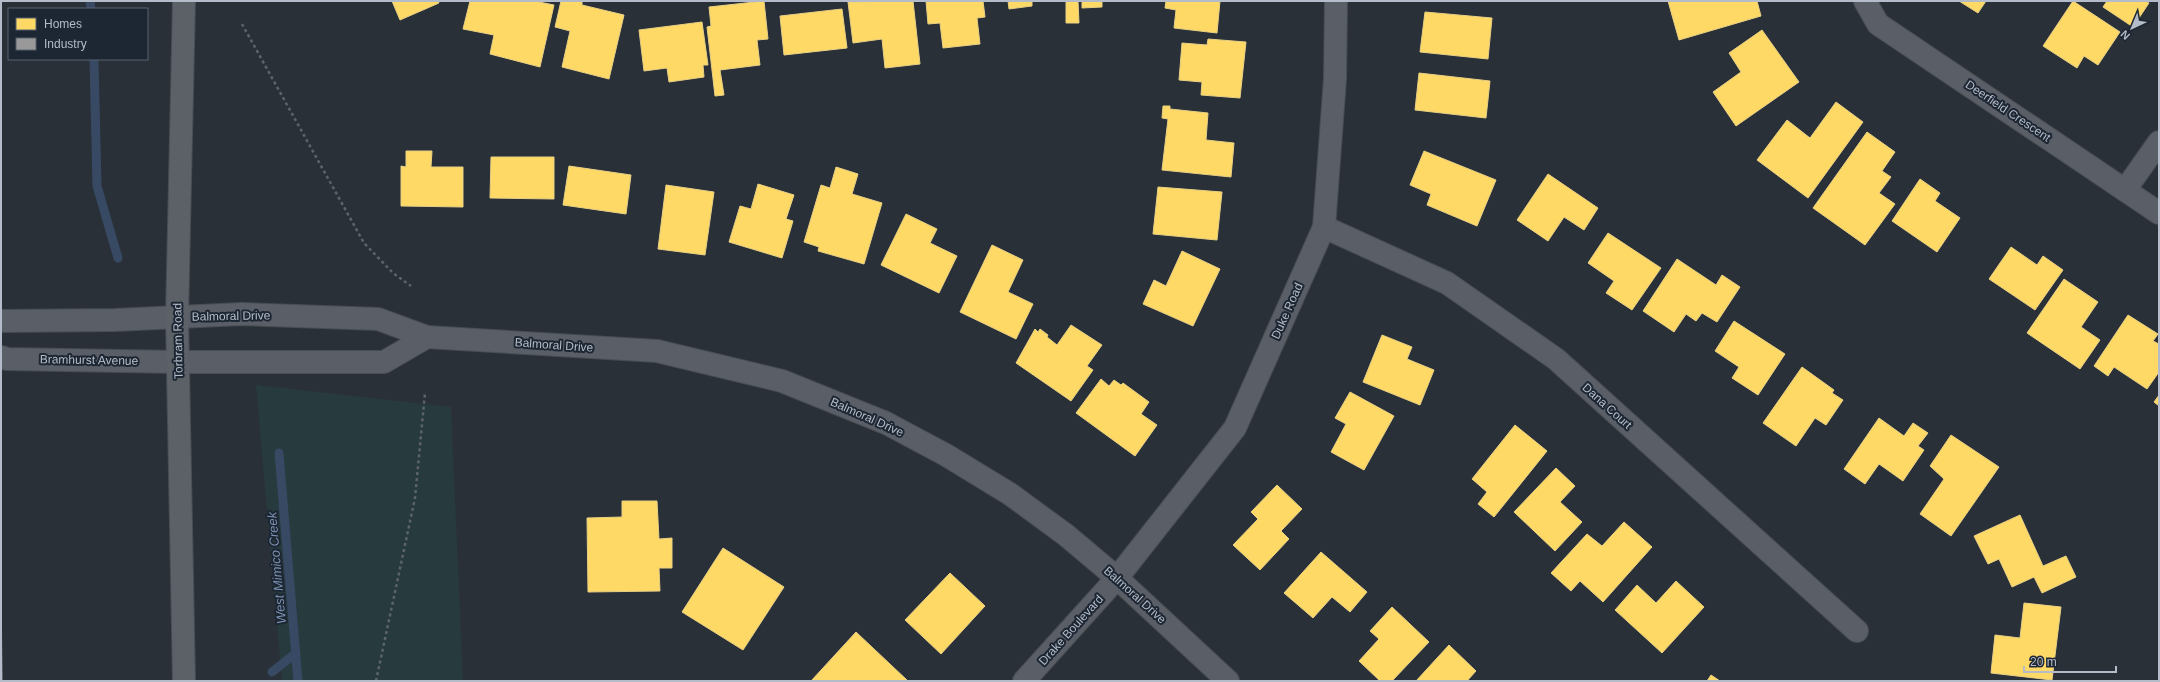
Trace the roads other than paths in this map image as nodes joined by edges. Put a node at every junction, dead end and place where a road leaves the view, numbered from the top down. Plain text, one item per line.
1 (184, 1) edge
2 (1336, 1) edge
3 (1865, 1) edge
4 (2159, 142) edge
5 (2126, 190) junction
6 (2159, 212) edge
7 (1324, 227) junction
8 (176, 317) junction
9 (1, 321) edge
10 (427, 337) junction
11 (1, 357) edge
12 (178, 362) junction
13 (1117, 578) junction
14 (1857, 631) dead end
15 (184, 681) edge
16 (1024, 681) edge
17 (1228, 681) edge

1 - 8 main road, Torbram Road
2 - 7 street, Duke Road
3 - 5 street, Deerfield Crescent
4 - 5 street
5 - 6 street, Deerfield Crescent
7 - 13 street, Duke Road
7 - 14 street, Dana Court
8 - 9 street
8 - 10 street, Balmoral Drive
8 - 12 main road, Torbram Road
10 - 12 street
10 - 13 street, Balmoral Drive
11 - 12 street, Bramhurst Avenue
12 - 15 main road, Torbram Road
13 - 16 street, Drake Boulevard
13 - 17 street, Balmoral Drive

